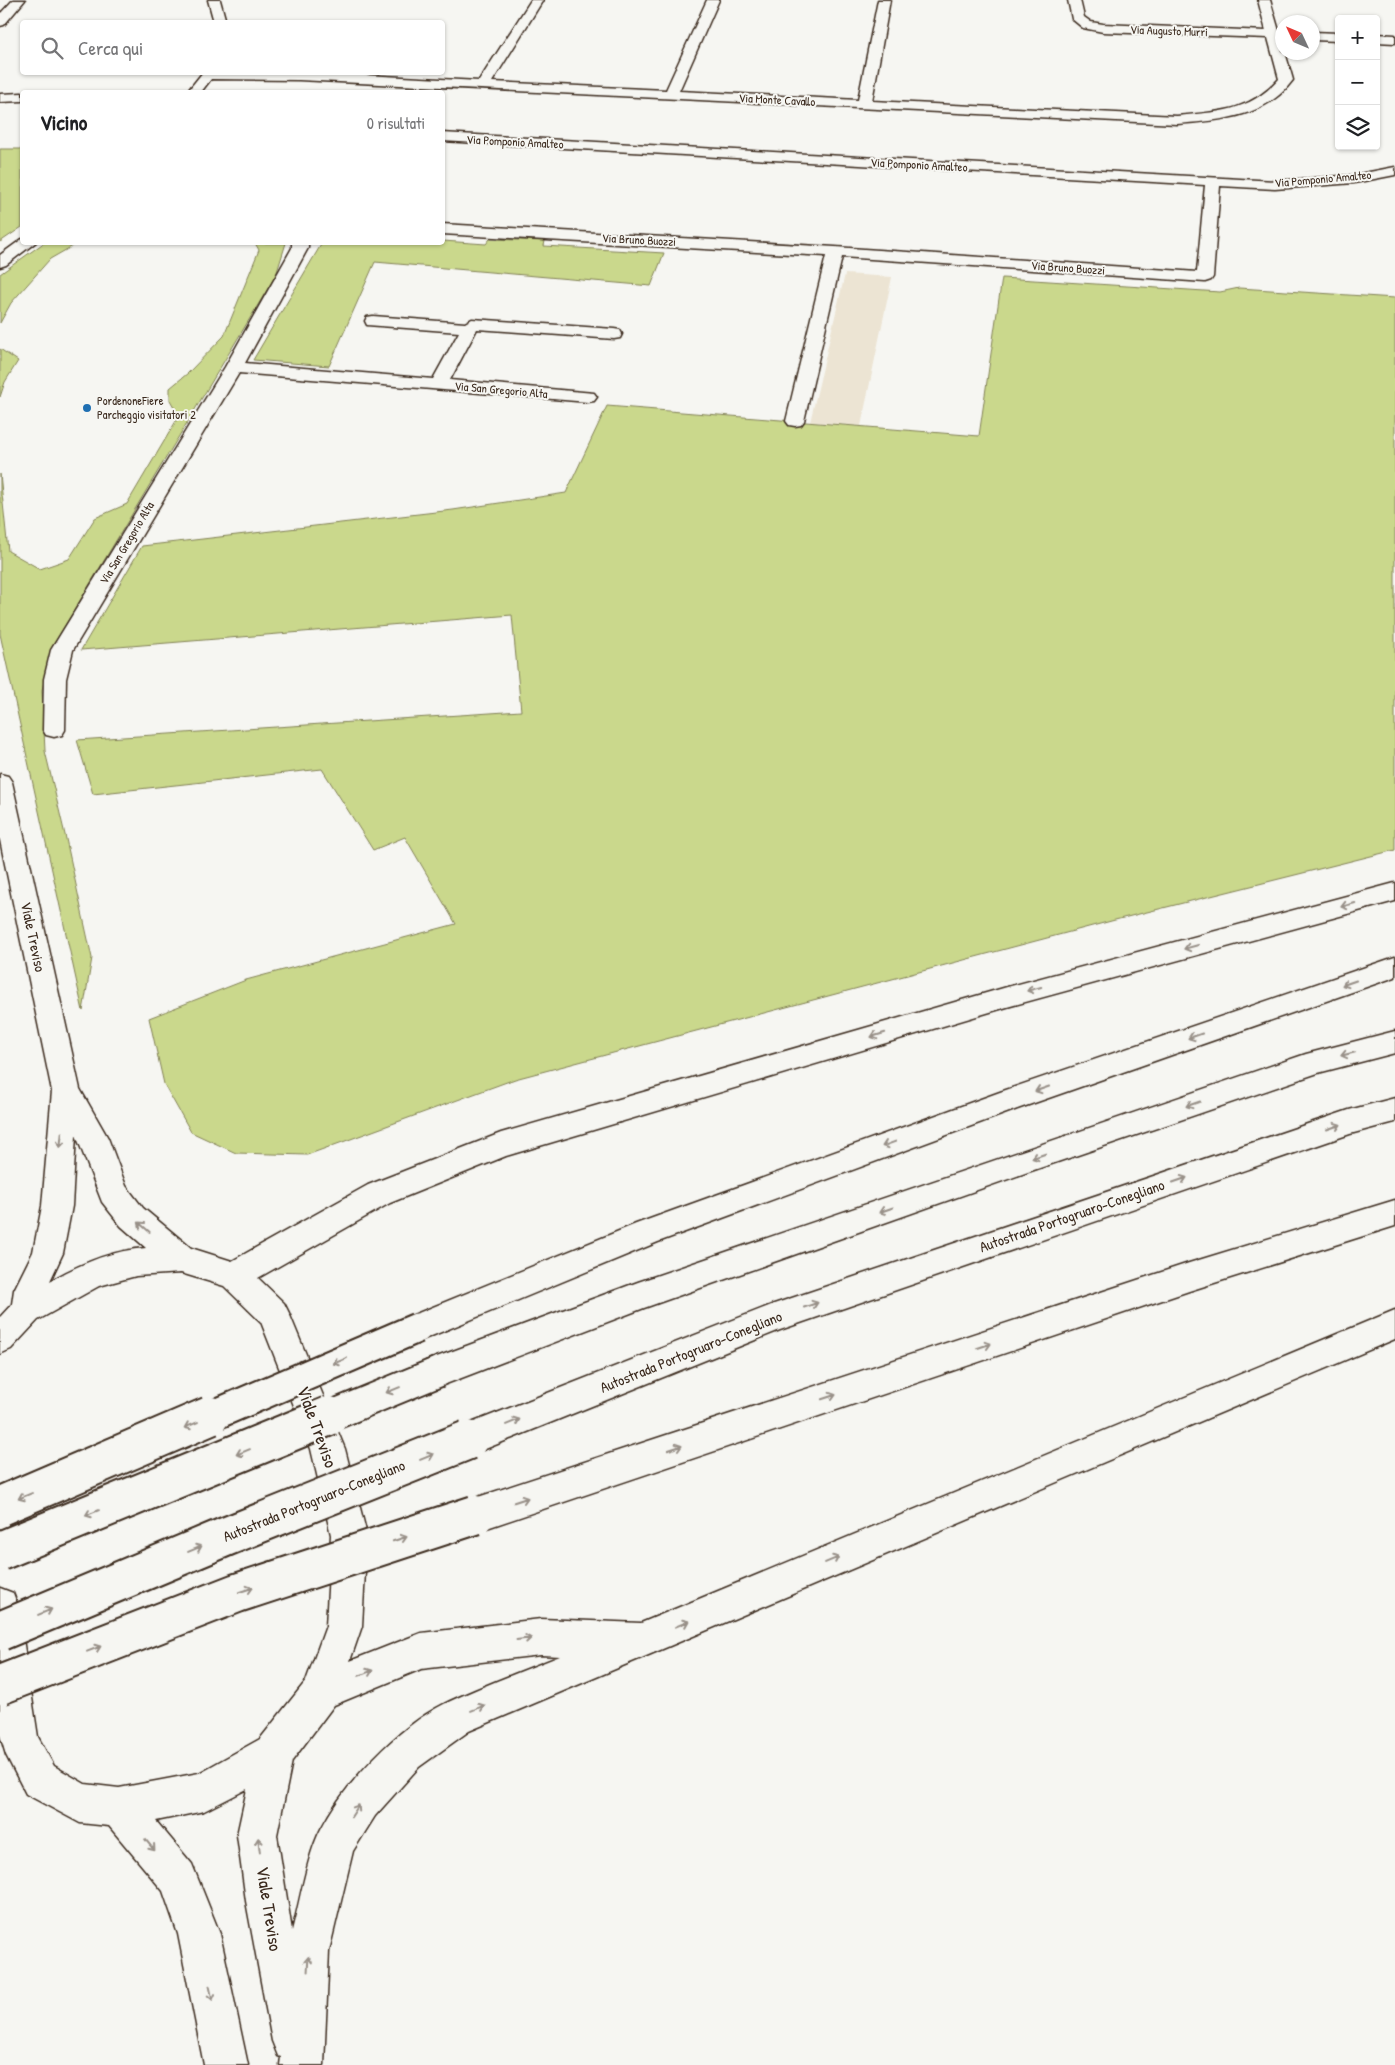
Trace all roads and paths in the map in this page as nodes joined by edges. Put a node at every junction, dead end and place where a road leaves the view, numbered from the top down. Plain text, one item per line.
1 (19, 0) edge
2 (214, 0) edge
3 (537, 0) edge
4 (713, 0) edge
5 (884, 0) edge
6 (1074, 0) edge
7 (1264, 0) edge
8 (219, 20) edge
9 (0, 22) edge
10 (1275, 28) edge
11 (1275, 35) edge
12 (1320, 36) edge
13 (1335, 37) edge
14 (1380, 38) edge
15 (1395, 39) edge
16 (1282, 60) edge
17 (209, 75) edge
18 (254, 75) edge
19 (483, 85) junction
20 (196, 90) edge
21 (671, 95) junction
22 (20, 97) edge
23 (0, 98) edge
24 (864, 105) junction
25 (445, 138) edge
26 (1395, 171) edge
27 (1213, 182) junction
28 (445, 229) edge
29 (300, 245) edge
30 (23, 247) edge
31 (835, 252) junction
32 (0, 254) edge
33 (0, 262) edge
34 (372, 321) dead end
35 (470, 328) junction
36 (614, 334) dead end
37 (234, 367) junction
38 (439, 384) junction
39 (588, 398) dead end
40 (795, 421) dead end
41 (54, 730) dead end
42 (0, 782) edge
43 (1395, 892) edge
44 (1395, 967) edge
45 (1395, 1042) edge
46 (66, 1091) junction
47 (1395, 1110) edge
48 (1395, 1213) edge
49 (181, 1259) junction
50 (234, 1275) junction
51 (27, 1310) junction
52 (1395, 1324) edge
53 (0, 1339) edge
54 (0, 1506) edge
55 (0, 1551) edge
56 (0, 1606) edge
57 (0, 1631) edge
58 (641, 1641) junction
59 (0, 1686) edge
60 (321, 1692) junction
61 (274, 1753) junction
62 (119, 1808) junction
63 (226, 2065) edge
64 (297, 2065) edge
65 (302, 2065) edge

1 - 9 main road
2 - 8 main road
3 - 19 main road
4 - 21 main road
5 - 24 main road
6 - 11 main road, Via Augusto Murri
7 - 10 main road
12 - 13 main road
14 - 15 main road
16 - 24 main road, Via Monte Cavallo
17 - 20 main road
18 - 19 main road, Via Monte Cavallo
19 - 21 main road, Via Monte Cavallo
21 - 24 main road, Via Monte Cavallo
22 - 23 main road
25 - 27 main road, Via Pomponio Amalteo
26 - 27 main road, Via Pomponio Amalteo
27 - 31 main road, Via Bruno Buozzi
28 - 31 main road, Via Bruno Buozzi
29 - 37 main road, Via San Gregorio Alta
30 - 32 main road
30 - 33 main road
31 - 40 main road
34 - 35 main road
35 - 36 main road
35 - 38 main road
37 - 38 main road, Via San Gregorio Alta
37 - 41 main road, Via San Gregorio Alta
38 - 39 main road, Via San Gregorio Alta
42 - 46 main road, Viale Treviso
43 -> 50 main road
44 -> 54 main road, bridge
45 -> 55 main road, bridge
49 -> 46 main road, Viale Treviso
46 -> 51 main road, Viale Treviso
57 -> 47 main road, Autostrada Portogruaro-Conegliano, bridge
59 -> 48 main road, bridge
49 - 50 main road, Viale Treviso
49 - 51 main road, Viale Treviso
50 - 60 main road, Viale Treviso
51 - 53 main road, Viale Treviso
58 -> 52 main road
56 - 62 main road, Viale Treviso
60 -> 58 main road
65 -> 58 main road
60 - 61 main road, Viale Treviso
61 - 62 main road, Viale Treviso
64 -> 61 main road, Viale Treviso
62 -> 63 main road

